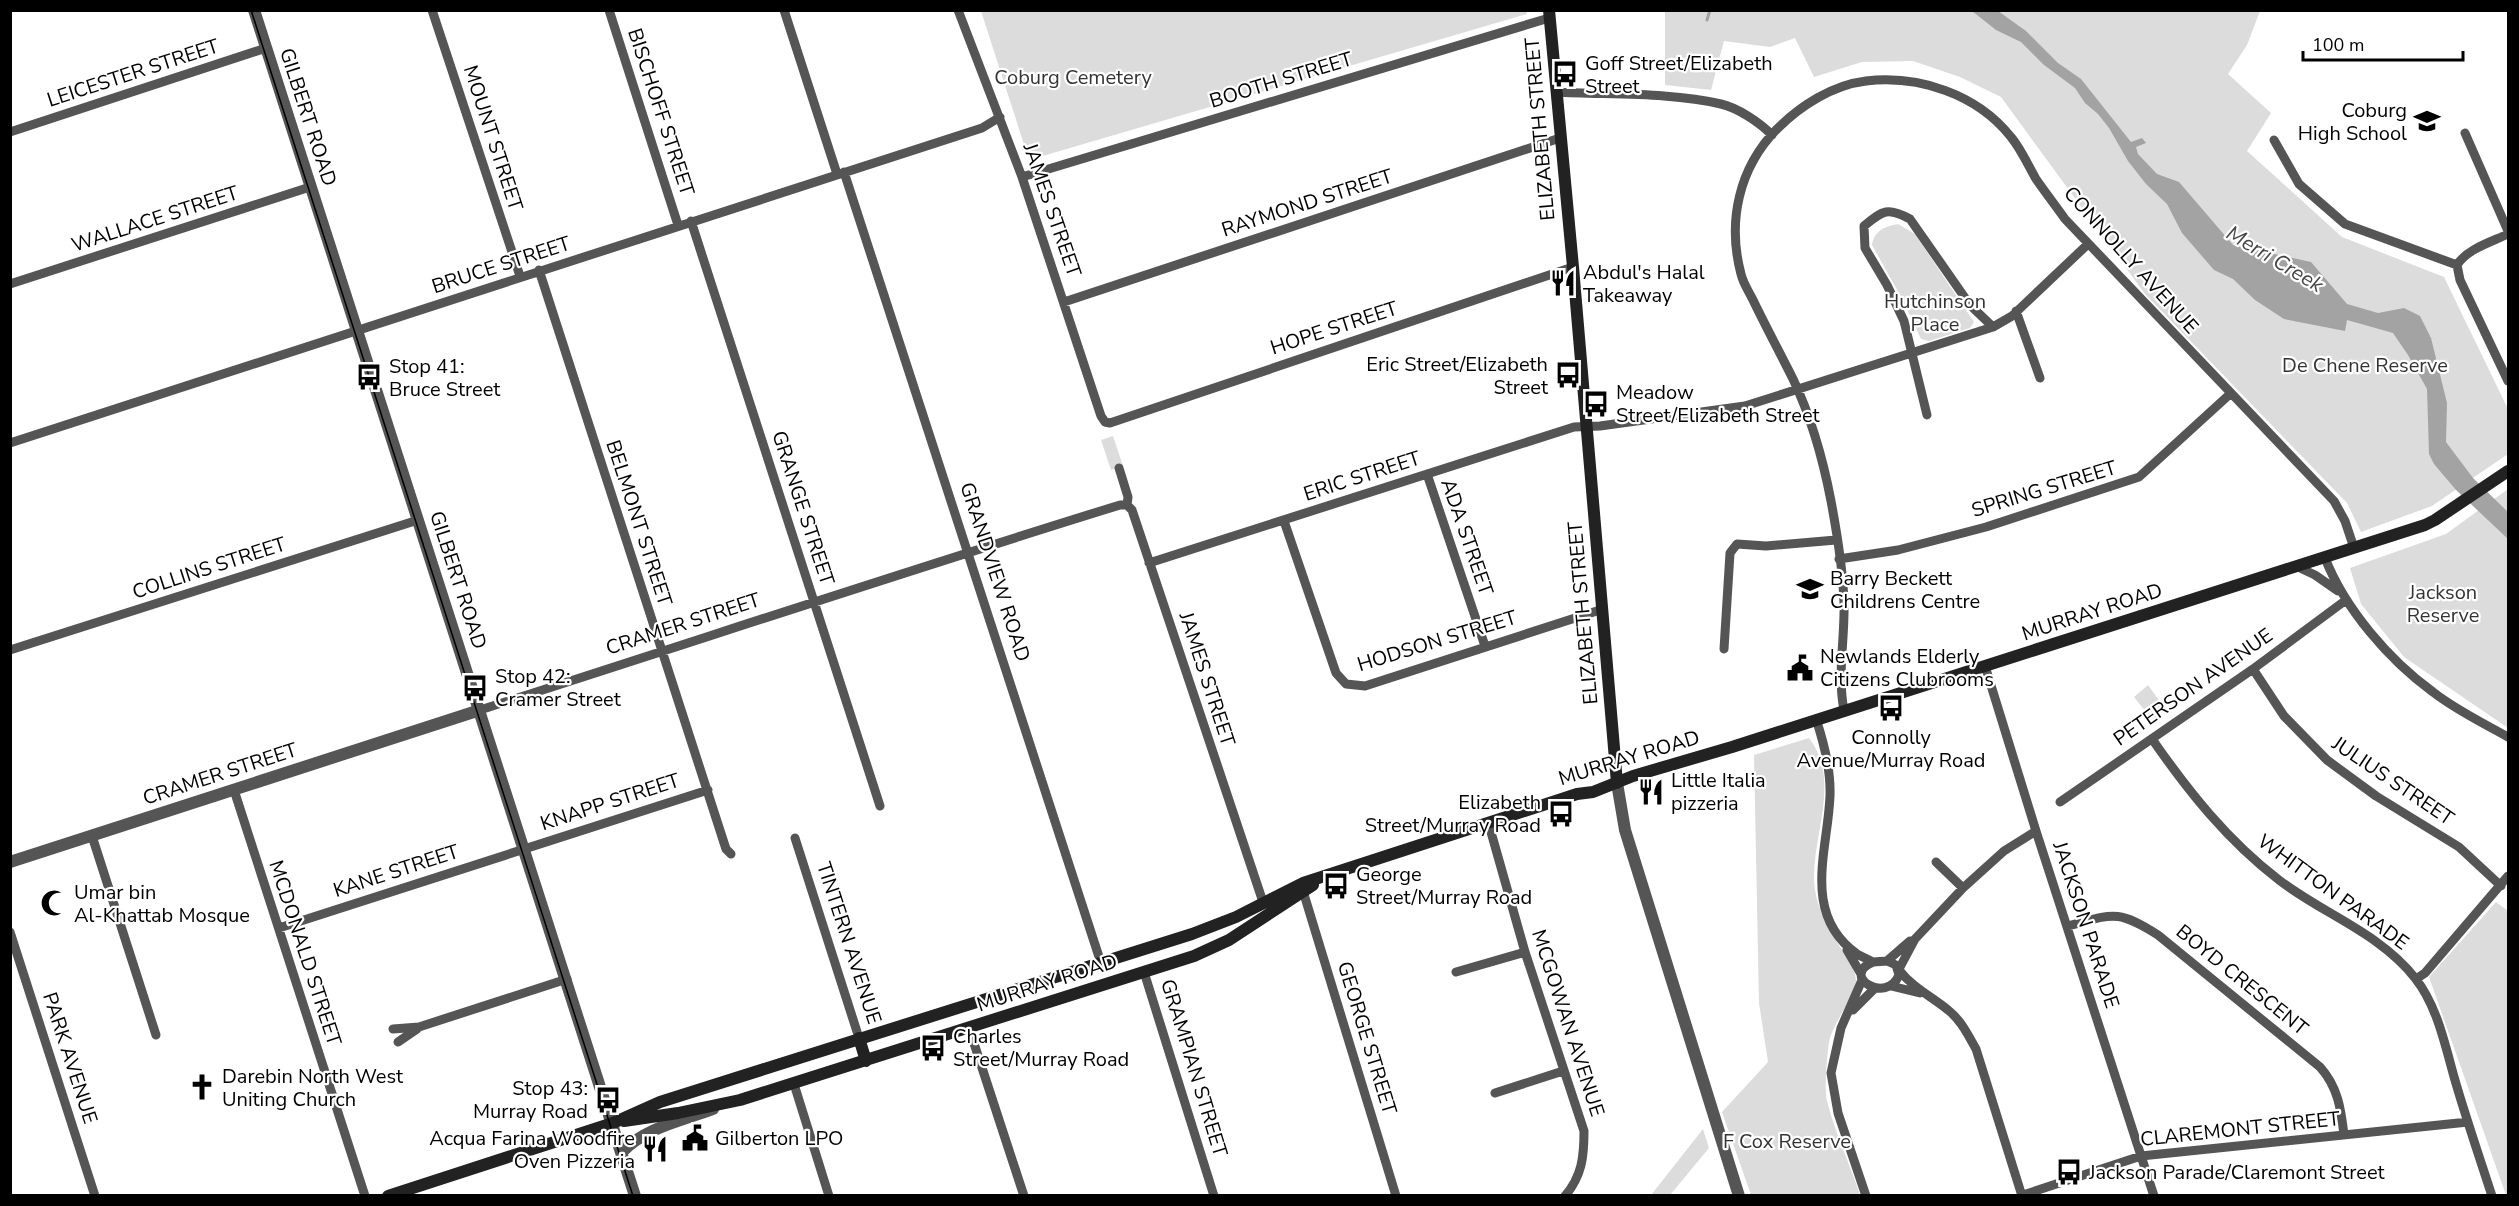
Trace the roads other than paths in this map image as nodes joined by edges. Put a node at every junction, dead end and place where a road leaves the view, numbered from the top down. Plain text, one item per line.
1 (254, 10) edge
2 (432, 10) edge
3 (609, 10) edge
4 (784, 10) edge
5 (958, 10) edge
6 (1551, 13) edge
7 (266, 48) junction
8 (1556, 92) junction
9 (1000, 117) junction
10 (10, 132) edge
11 (2465, 133) dead end
12 (1772, 135) junction
13 (1560, 138) junction
14 (2274, 140) dead end
15 (841, 173) junction
16 (1022, 177) junction
17 (310, 187) junction
18 (691, 221) junction
19 (678, 225) junction
20 (2508, 233) edge
21 (2088, 244) junction
22 (2457, 265) junction
23 (1573, 267) junction
24 (539, 270) junction
25 (520, 276) junction
26 (10, 284) edge
27 (1064, 302) junction
28 (2016, 311) junction
29 (1993, 327) junction
30 (357, 330) junction
31 (1912, 354) junction
32 (2040, 378) dead end
33 (2508, 381) edge
34 (1798, 390) junction
35 (2230, 394) junction
36 (1927, 415) dead end
37 (1105, 422) joint
38 (1587, 428) junction
39 (10, 443) edge
40 (1119, 468) dead end
41 (2506, 472) edge
42 (1427, 474) junction
43 (1127, 506) junction
44 (418, 520) junction
45 (1284, 521) junction
46 (1836, 540) junction
47 (2354, 548) junction
48 (968, 552) junction
49 (2325, 558) junction
50 (1839, 559) junction
51 (1149, 563) junction
52 (2298, 567) junction
53 (2344, 597) junction
54 (815, 603) junction
55 (1603, 609) junction
56 (1485, 646) junction
57 (1724, 649) dead end
58 (10, 650) edge
59 (662, 651) junction
60 (1985, 666) junction
61 (2253, 669) junction
62 (480, 710) junction
63 (1844, 710) junction
64 (1816, 719) junction
65 (2508, 737) edge
66 (2152, 739) junction
67 (1617, 783) junction
68 (234, 790) junction
69 (708, 790) junction
70 (2060, 802) dead end
71 (880, 806) dead end
72 (1489, 825) junction
73 (2036, 831) junction
74 (92, 836) junction
75 (795, 838) dead end
76 (524, 849) junction
77 (731, 854) dead end
78 (10, 862) edge
79 (1936, 862) dead end
80 (1333, 875) junction
81 (2508, 876) edge
82 (2500, 886) junction
83 (1963, 888) junction
84 (1303, 891) junction
85 (1263, 902) junction
86 (2068, 926) junction
87 (279, 928) junction
88 (10, 932) edge
89 (1915, 939) junction
90 (1842, 940) junction
91 (1138, 952) junction
92 (1525, 952) junction
93 (1887, 961) junction
94 (1873, 962) junction
95 (1101, 963) junction
96 (1899, 970) junction
97 (1144, 972) junction
98 (1456, 972) dead end
99 (1862, 977) junction
100 (567, 979) junction
101 (2416, 979) junction
102 (1107, 984) junction
103 (1891, 986) junction
104 (1875, 988) junction
105 (1925, 995) junction
106 (962, 1006) junction
107 (1848, 1017) junction
108 (419, 1027) junction
109 (969, 1028) junction
110 (393, 1029) dead end
111 (156, 1035) dead end
112 (858, 1038) junction
113 (398, 1042) dead end
114 (866, 1061) junction
115 (787, 1062) junction
116 (1563, 1071) junction
117 (794, 1084) junction
118 (1495, 1093) dead end
119 (740, 1100) junction
120 (615, 1122) junction
121 (2468, 1122) junction
122 (2344, 1135) junction
123 (622, 1152) junction
124 (2141, 1156) junction
125 (409, 1192) edge
126 (2021, 1195) edge
127 (95, 1196) edge
128 (365, 1196) edge
129 (388, 1196) edge
130 (636, 1196) edge
131 (829, 1196) edge
132 (1024, 1196) edge
133 (1214, 1196) edge
134 (1396, 1196) edge
135 (1564, 1196) edge
136 (1739, 1196) edge
137 (1866, 1196) edge
138 (2154, 1196) edge
139 (2492, 1196) edge

1 - 7 street, GILBERT ROAD
2 - 25 street, MOUNT STREET
3 - 19 street, BISCHOFF STREET
4 - 15 street, GRANDVIEW ROAD
5 - 9 street, JAMES STREET
6 - 8 main road, ELIZABETH STREET
6 - 16 street, BOOTH STREET
7 - 10 street, LEICESTER STREET
7 - 17 street, GILBERT ROAD
8 - 12 street
8 - 13 main road, ELIZABETH STREET
9 - 15 street, BRUCE STREET
9 - 16 street, JAMES STREET
11 - 20 street
12 - 21 street, CONNOLLY AVENUE
12 - 34 street, CONNOLLY AVENUE
13 - 23 main road, ELIZABETH STREET
13 - 27 street, RAYMOND STREET
14 - 22 street
15 - 18 street, BRUCE STREET
15 - 48 street, GRANDVIEW ROAD
16 - 27 street, JAMES STREET
17 - 26 street, WALLACE STREET
17 - 30 street, GILBERT ROAD
18 - 19 street, BRUCE STREET
18 - 54 street, GRANGE STREET
19 - 24 street, BRUCE STREET
20 - 22 street
21 - 28 street, ERIC STREET
21 - 35 street, CONNOLLY AVENUE
22 - 33 street
23 - 37 street, HOPE STREET
23 - 38 main road, ELIZABETH STREET
24 - 25 street, BRUCE STREET
24 - 59 street, BELMONT STREET
25 - 30 street, BRUCE STREET
27 - 37 street, JAMES STREET
28 - 29 street, ERIC STREET
28 - 32 street
29 - 31 street, ERIC STREET
29 - 31 street
30 - 39 street, BRUCE STREET
30 - 44 street, GILBERT ROAD
31 - 34 street, ERIC STREET
31 - 36 street
34 - 38 street, ERIC STREET
34 - 46 street, CONNOLLY AVENUE
35 - 47 street, CONNOLLY AVENUE
35 - 50 street, SPRING STREET
38 - 42 street, ERIC STREET
38 - 55 main road, ELIZABETH STREET
40 - 43 street, JAMES STREET
41 - 47 main road, MURRAY ROAD
42 - 45 street, ERIC STREET
42 - 56 street, ADA STREET
43 - 48 street, CRAMER STREET
43 - 51 street, JAMES STREET
44 - 58 street, COLLINS STREET
44 - 62 street, GILBERT ROAD
45 - 51 street, ERIC STREET
45 - 56 street, HODSON STREET
46 - 50 street, CONNOLLY AVENUE
46 - 57 street
47 - 49 main road, MURRAY ROAD
48 - 54 street, CRAMER STREET
48 - 95 street, GRANDVIEW ROAD
49 - 52 main road, MURRAY ROAD
49 - 53 street
50 - 63 street, CONNOLLY AVENUE
51 - 85 street, JAMES STREET
52 - 53 street
52 - 60 main road, MURRAY ROAD
53 - 61 street, PETERSON AVENUE
53 - 65 street
54 - 59 street, CRAMER STREET
54 - 71 street, GRANGE STREET
55 - 56 street, HODSON STREET
55 - 67 main road, ELIZABETH STREET
59 - 62 street, CRAMER STREET
59 - 69 street, BELMONT STREET
60 - 63 main road, MURRAY ROAD
60 - 73 street, JACKSON PARADE
61 - 66 street, PETERSON AVENUE
61 - 82 street, JULIUS STREET
62 - 68 street, CRAMER STREET
62 - 76 street, GILBERT ROAD
63 - 64 main road, MURRAY ROAD
64 - 67 main road, MURRAY ROAD
64 - 90 street
66 - 70 street, PETERSON AVENUE
66 - 101 street, WHITTON PARADE
67 - 72 main road, MURRAY ROAD
67 - 136 street, ELIZABETH STREET
68 - 74 street, CRAMER STREET
68 - 87 street, MCDONALD STREET
69 - 76 street, KNAPP STREET
69 - 77 street, BELMONT STREET
72 - 80 main road, MURRAY ROAD
72 - 92 street, MCGOWAN AVENUE
73 - 83 street
73 - 86 street, JACKSON PARADE
74 - 78 street, CRAMER STREET
74 - 111 street
75 - 112 street, TINTERN AVENUE
76 - 87 street, KANE STREET
76 - 100 street, GILBERT ROAD
79 - 83 street
80 - 84 main road, MURRAY ROAD
80 - 85 main road, MURRAY ROAD
81 - 82 street
82 - 101 street
83 - 89 street
84 - 97 main road, MURRAY ROAD
84 - 134 street, GEORGE STREET
85 - 91 main road, MURRAY ROAD
86 - 122 street, BOYD CRESCENT
86 - 124 street, JACKSON PARADE
87 - 128 street, MCDONALD STREET
88 - 127 street, PARK AVENUE
89 - 93 street
89 - 96 street
90 - 94 street
90 - 99 street
91 - 95 main road, MURRAY ROAD
91 - 97 main road, GRAMPIAN STREET
92 - 98 street
92 - 116 street, MCGOWAN AVENUE
93 - 94 street
93 - 96 street
94 - 99 street
95 - 102 main road, GRANDVIEW ROAD
95 - 106 main road, MURRAY ROAD
96 - 103 street
96 - 105 street
97 - 102 main road, MURRAY ROAD
97 - 133 street, GRAMPIAN STREET
99 - 104 street
99 - 107 street
100 - 108 street
100 - 120 street, GILBERT ROAD
101 - 121 street, WHITTON PARADE
102 - 109 main road, MURRAY ROAD
103 - 104 street
103 - 105 street
104 - 107 street
105 - 126 street
106 - 109 main road
106 - 112 main road, MURRAY ROAD
107 - 137 street
108 - 110 street
108 - 113 street
109 - 114 main road, MURRAY ROAD
109 - 132 street
112 - 114 main road, TINTERN AVENUE
112 - 115 main road, MURRAY ROAD
114 - 117 main road, MURRAY ROAD
115 - 117 main road
115 - 120 main road, MURRAY ROAD
116 - 118 street
116 - 135 street, MCGOWAN AVENUE
117 - 119 main road, MURRAY ROAD
117 - 131 street
119 - 120 main road, MURRAY ROAD
119 - 123 street
120 - 123 street, GILBERT ROAD
120 - 125 main road, MURRAY ROAD
121 - 122 street, CLAREMONT STREET
121 - 139 street, WHITTON PARADE
122 - 124 street, CLAREMONT STREET
123 - 130 street, GILBERT ROAD
124 - 126 street, CLAREMONT STREET
124 - 138 street, JACKSON PARADE
125 - 129 main road, MURRAY ROAD

